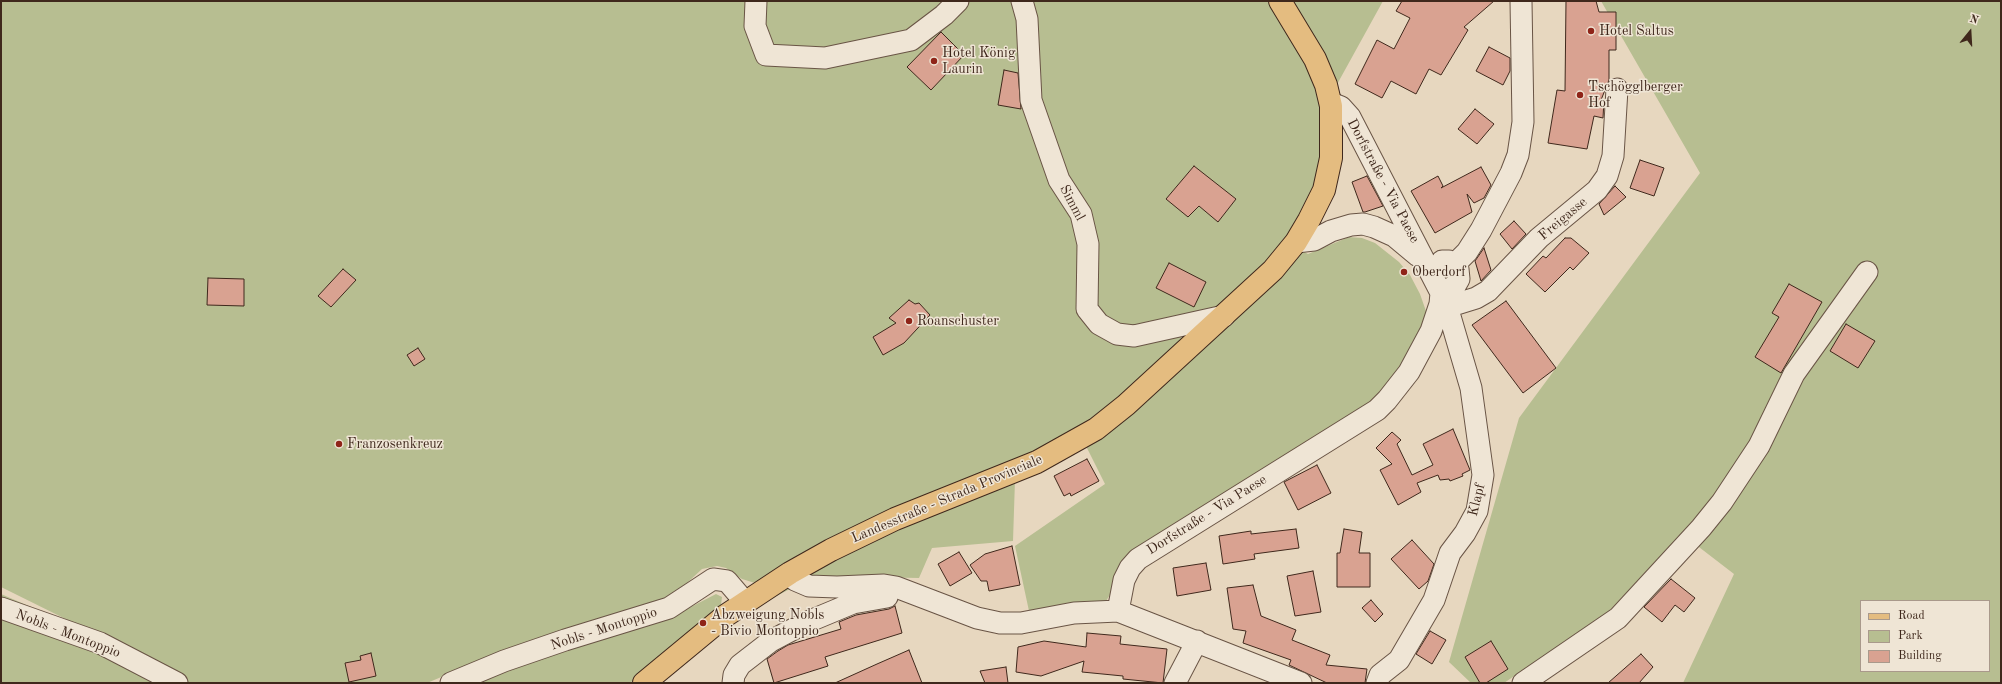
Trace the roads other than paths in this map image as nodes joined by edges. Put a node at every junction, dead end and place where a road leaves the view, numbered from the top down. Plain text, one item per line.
1 (756, 1) edge
2 (958, 1) edge
3 (1022, 1) edge
4 (1280, 1) edge
5 (1521, 1) edge
6 (1617, 89) dead end
7 (1331, 106) junction
8 (1296, 242) junction
9 (1455, 264) junction
10 (1429, 266) junction
11 (1867, 272) dead end
12 (1444, 300) junction
13 (1224, 316) junction
14 (790, 573) junction
15 (896, 587) junction
16 (745, 602) junction
17 (1, 608) edge
18 (1118, 611) junction
19 (1197, 641) junction
20 (177, 683) edge
21 (451, 683) edge
22 (644, 683) edge
23 (734, 683) edge
24 (1175, 683) edge
25 (1301, 683) edge
26 (1377, 683) edge
27 (1523, 683) edge

1 - 2 street
3 - 13 street, Simml
4 - 7 main road, Landesstraße - Strada Provinciale
5 - 9 street
6 - 12 street, Freigasse
7 - 8 main road, Landesstraße - Strada Provinciale
7 - 10 street, Dorfstraße - Via Paese
8 - 10 street, Dorfstraße - Via Paese
8 - 13 main road, Landesstraße - Strada Provinciale
9 - 10 street
9 - 12 street
10 - 12 street, Dorfstraße - Via Paese
11 - 27 street
12 - 18 street, Dorfstraße - Via Paese
12 - 26 street, Klapf
13 - 14 main road, Landesstraße - Strada Provinciale
14 - 15 street
14 - 16 main road, Landesstraße - Strada Provinciale
15 - 18 street
15 - 23 street
16 - 21 street, Nobls - Montoppio
16 - 22 main road, Landesstraße - Strada Provinciale
17 - 20 street, Nobls - Montoppio
18 - 19 street
19 - 24 street
19 - 25 street

